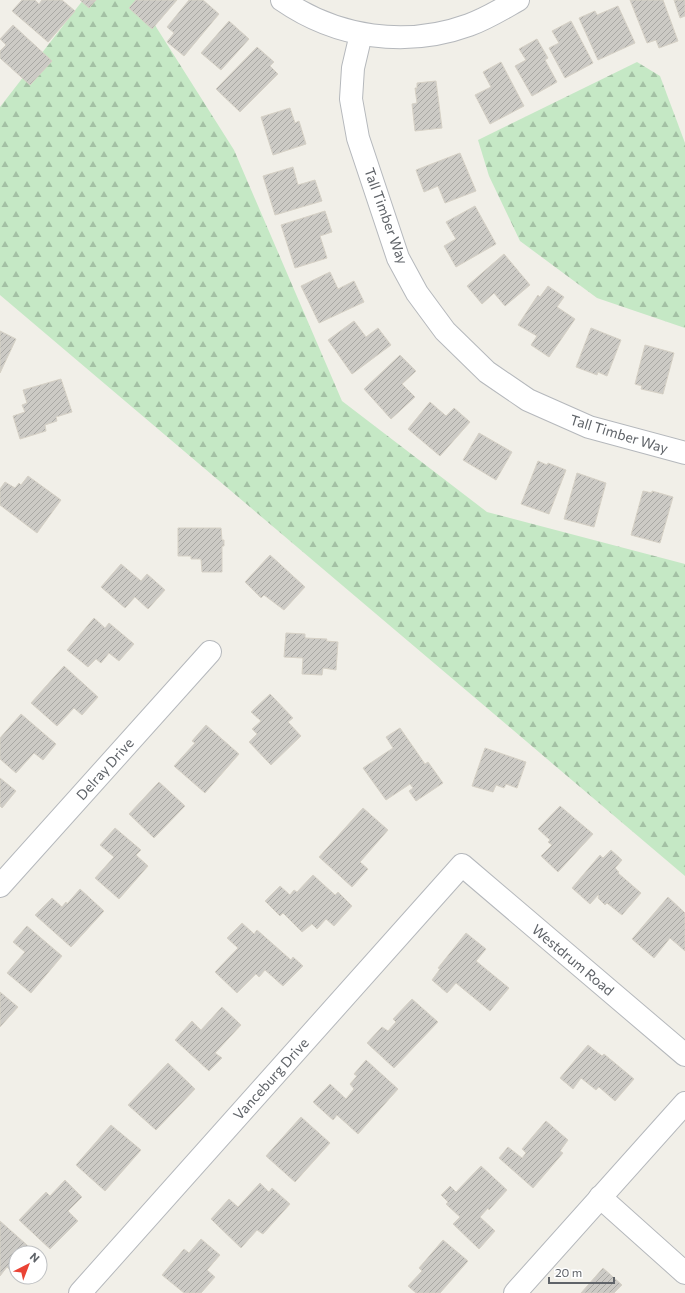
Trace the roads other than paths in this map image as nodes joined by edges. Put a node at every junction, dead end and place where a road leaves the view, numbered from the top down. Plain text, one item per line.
1 (282, 0) edge
2 (518, 0) edge
3 (361, 34) junction
4 (685, 453) edge
5 (210, 652) dead end
6 (462, 865) joint
7 (0, 886) edge
8 (685, 1055) edge
9 (685, 1102) edge
10 (600, 1197) junction
11 (685, 1273) edge
12 (80, 1293) edge
13 (514, 1293) edge

1 - 3 street
2 - 3 street
3 - 4 street, Tall Timber Way
5 - 7 street, Delray Drive
6 - 8 street, Westdrum Road
6 - 12 street, Vanceburg Drive
9 - 10 street
10 - 11 street
10 - 13 street

